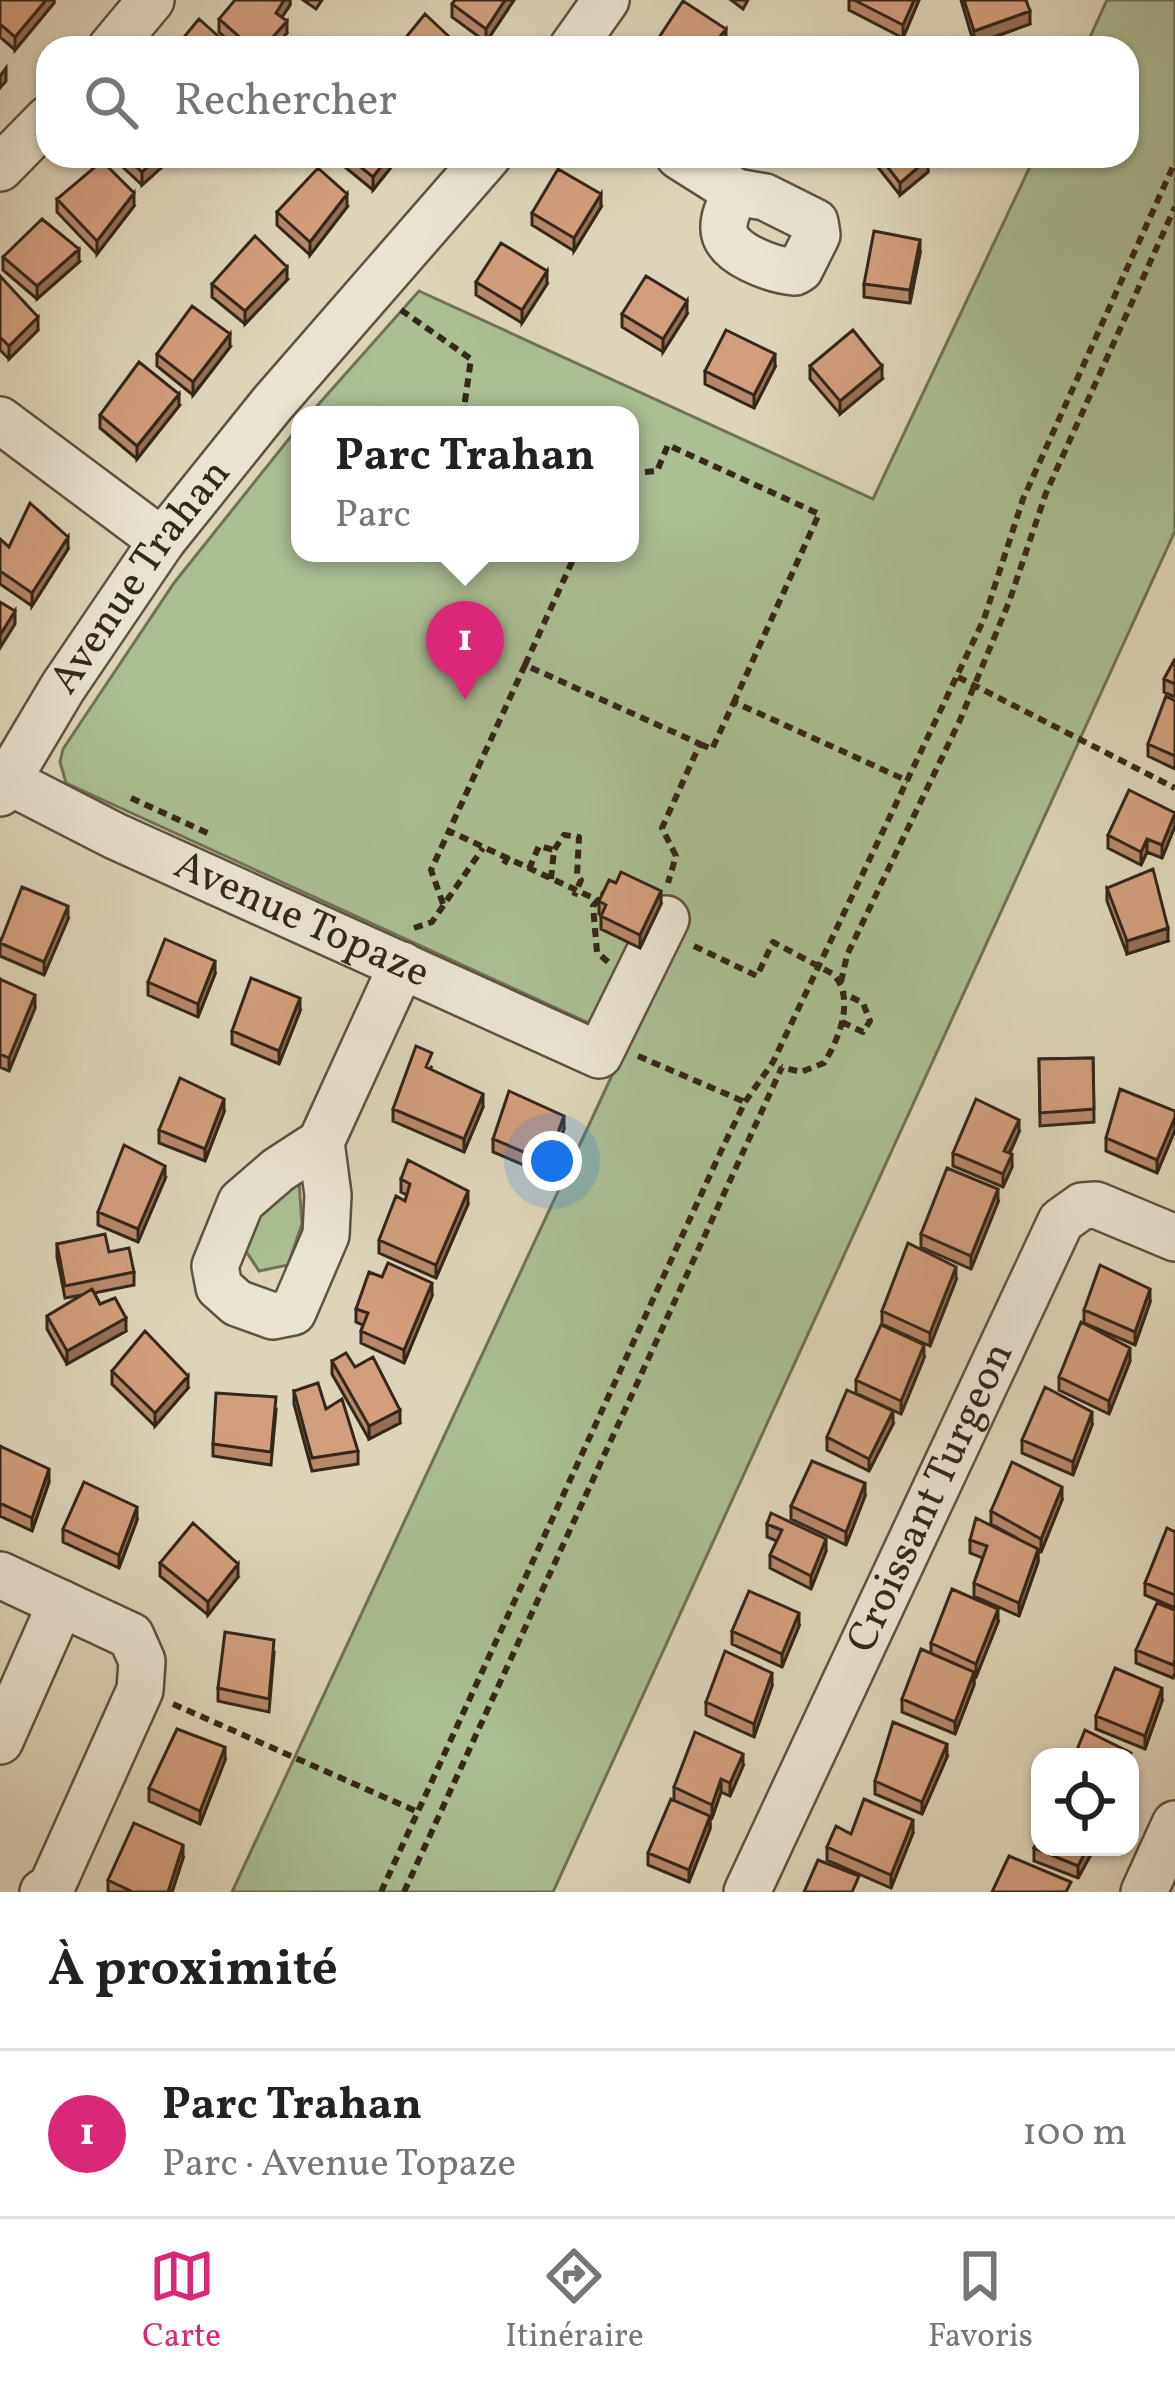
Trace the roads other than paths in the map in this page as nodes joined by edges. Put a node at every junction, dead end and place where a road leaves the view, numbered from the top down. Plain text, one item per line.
1 (151, 0) edge
2 (606, 0) edge
3 (121, 36) edge
4 (580, 36) edge
5 (36, 131) edge
6 (0, 167) edge
7 (478, 168) edge
8 (699, 168) edge
9 (736, 192) dead end
10 (0, 420) edge
11 (162, 541) junction
12 (3, 786) edge
13 (672, 902) road end
14 (404, 947) junction
15 (321, 1142) dead end
16 (1175, 1238) edge
17 (0, 1575) edge
18 (62, 1604) junction
19 (0, 1741) edge
20 (1175, 1824) edge
21 (43, 1892) edge
22 (747, 1892) edge
23 (1144, 1892) edge

1 - 3 street
2 - 4 street
5 - 6 street
7 - 11 street, Avenue Trahan
8 - 9 street
10 - 11 street
11 - 12 street, Avenue Trahan
12 - 14 street, Avenue Topaze
13 - 14 street, Avenue Topaze
14 - 15 street
16 - 22 street, Croissant Turgeon
17 - 18 street
18 - 19 street
18 - 21 street
20 - 23 street

